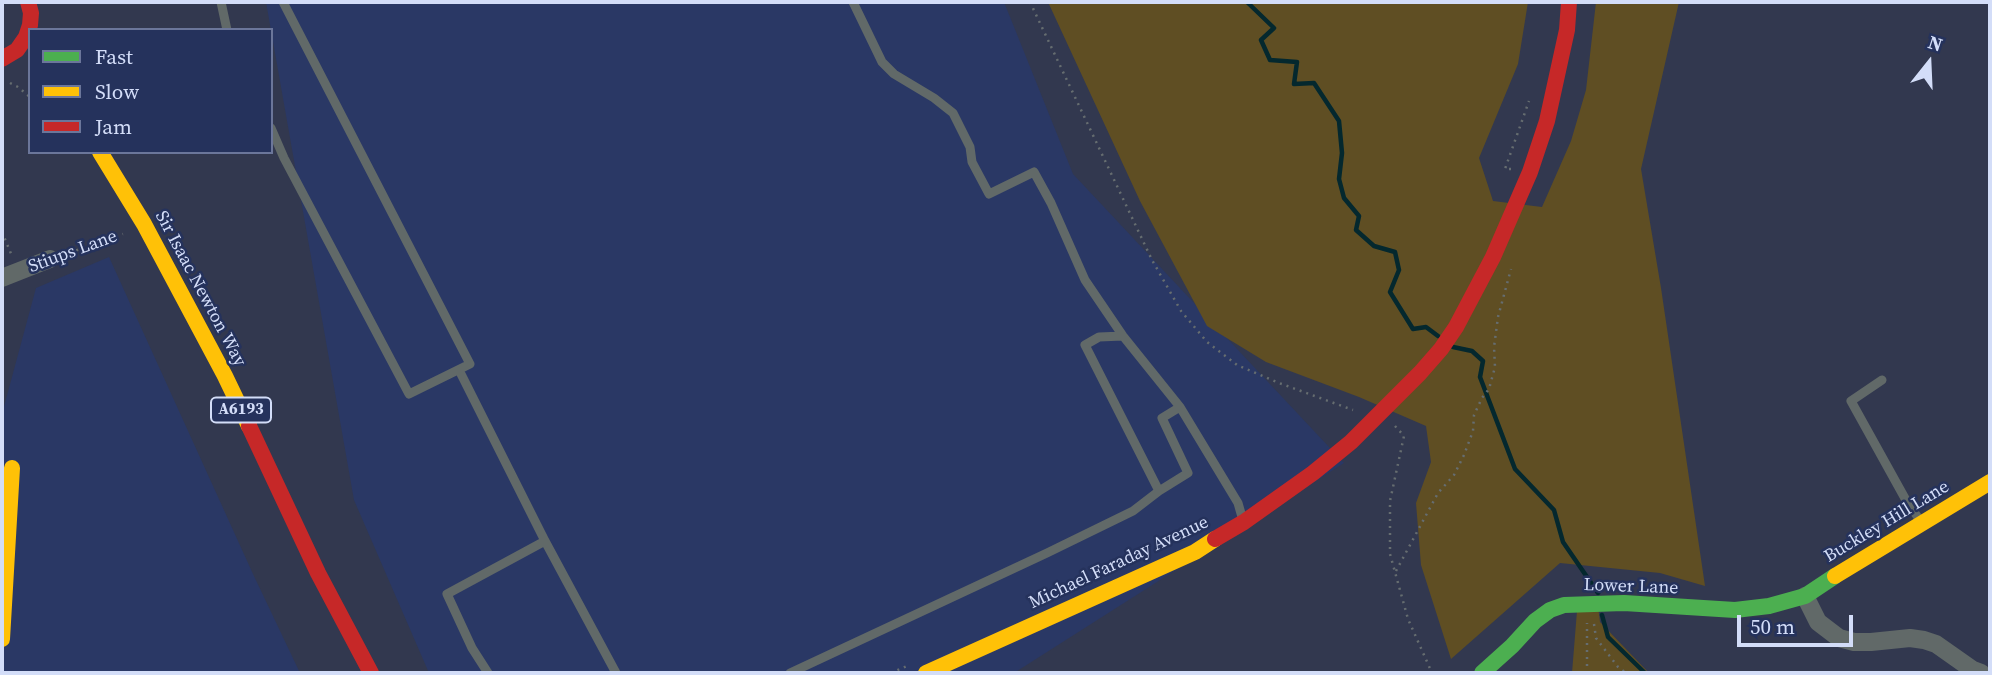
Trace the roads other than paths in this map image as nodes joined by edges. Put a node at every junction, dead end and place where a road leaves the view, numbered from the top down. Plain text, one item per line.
1 (221, 2) edge
2 (283, 2) edge
3 (853, 2) edge
4 (1569, 2) edge
5 (31, 5) edge
6 (30, 28) edge
7 (227, 28) edge
8 (28, 40) edge
9 (3, 59) edge
10 (22, 70) dead end
11 (273, 133) edge
12 (101, 154) edge
13 (144, 224) junction
14 (127, 233) road end
15 (50, 259) road end
16 (10, 275) edge
17 (1123, 336) junction
18 (458, 370) junction
19 (1882, 380) dead end
20 (1180, 407) junction
21 (12, 468) dead end
22 (1990, 482) edge
23 (1158, 491) junction
24 (1244, 522) junction
25 (1923, 524) junction
26 (545, 541) junction
27 (1805, 596) junction
28 (2, 639) edge
29 (372, 673) edge
30 (488, 673) edge
31 (616, 673) edge
32 (790, 673) edge
33 (926, 673) edge
34 (1482, 673) edge
35 (1981, 673) edge

1 - 7 lane
2 - 18 lane
3 - 17 lane
4 - 24 main road, Michael Faraday Avenue
5 - 6 main road
8 - 9 main road
9 - 10 main road
11 - 18 lane
12 - 13 main road, Sir Isaac Newton Way / A6193
13 - 14 street, Stiups Lane
13 - 29 main road, Sir Isaac Newton Way / A6193
15 - 16 street, Stiups Lane
17 - 20 lane
17 - 23 lane
18 - 26 lane
19 - 25 lane
20 - 23 lane
20 - 24 lane
21 - 28 main road
22 - 25 main road, Buckley Hill Lane
23 - 32 lane
24 - 33 main road, Michael Faraday Avenue
25 - 27 main road, Buckley Hill Lane
26 - 30 lane
26 - 31 lane
27 - 34 main road, Lower Lane
27 - 35 street

